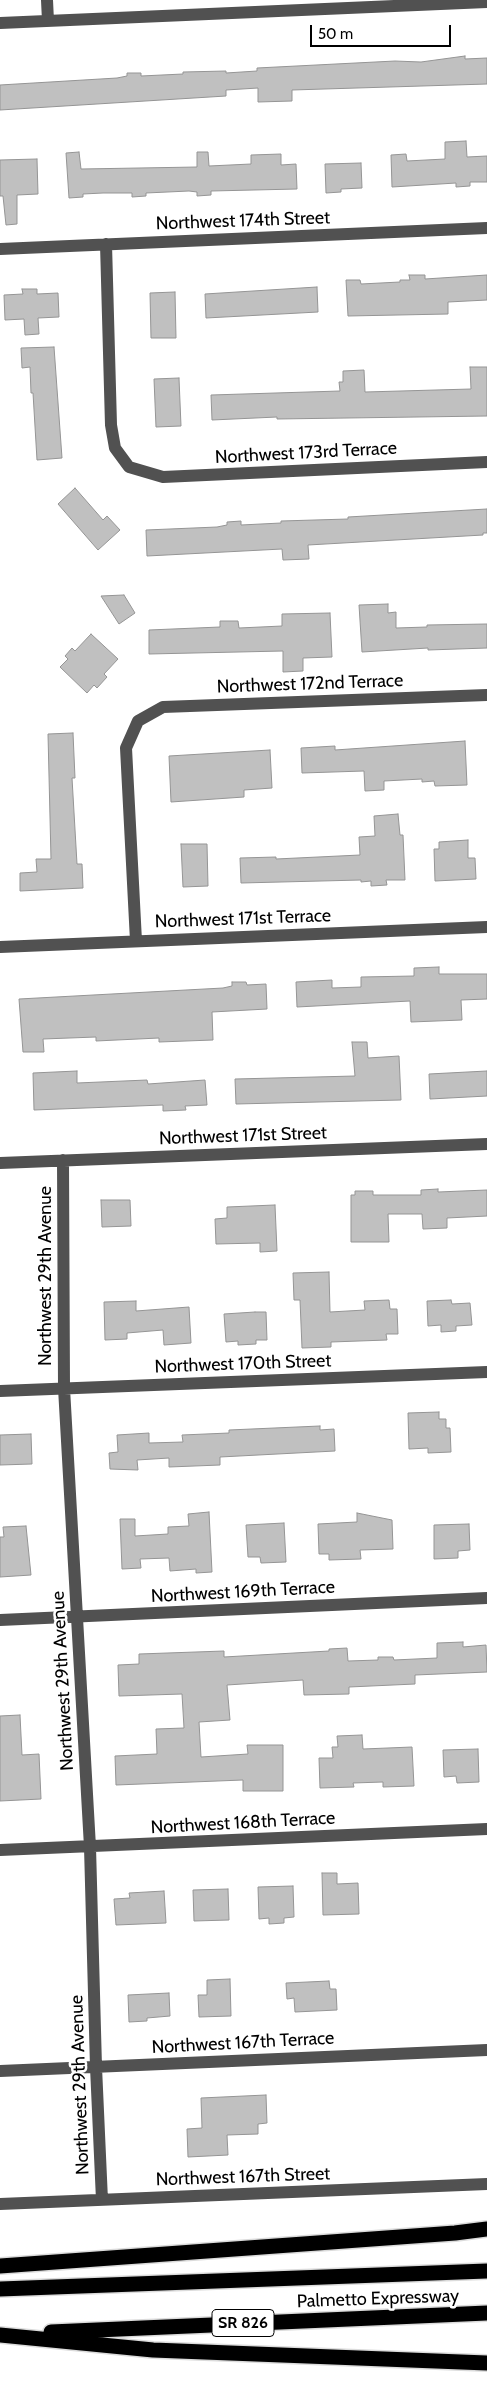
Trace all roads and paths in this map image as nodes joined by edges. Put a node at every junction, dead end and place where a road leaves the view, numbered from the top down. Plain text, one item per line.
1 (47, 0) edge
2 (487, 2) edge
3 (48, 21) junction
4 (0, 23) edge
5 (487, 228) edge
6 (106, 244) junction
7 (0, 249) edge
8 (487, 462) edge
9 (487, 695) edge
10 (487, 927) edge
11 (136, 941) junction
12 (0, 948) edge
13 (487, 1144) edge
14 (63, 1160) junction
15 (0, 1163) edge
16 (487, 1372) edge
17 (64, 1388) junction
18 (0, 1391) edge
19 (487, 1598) edge
20 (76, 1617) junction
21 (0, 1620) edge
22 (487, 1829) edge
23 (90, 1847) junction
24 (0, 1850) edge
25 (487, 2050) edge
26 (96, 2067) junction
27 (0, 2071) edge
28 (487, 2184) edge
29 (102, 2200) junction
30 (0, 2204) edge
31 (487, 2229) edge
32 (0, 2266) edge
33 (487, 2270) edge
34 (0, 2289) edge
35 (487, 2313) edge
36 (0, 2335) edge
37 (487, 2363) edge

1 - 3 street
2 - 3 street
3 - 4 street
5 - 6 street, Northwest 174th Street
6 - 7 street, Northwest 174th Street
6 - 8 street, Northwest 173rd Terrace
9 - 11 street, Northwest 172nd Terrace
10 - 11 street, Northwest 171st Terrace
11 - 12 street, Northwest 171st Terrace
13 - 14 street, Northwest 171st Street
14 - 15 street, Northwest 171st Street
14 - 17 street, Northwest 29th Avenue
16 - 17 street, Northwest 170th Street
17 - 18 street, Northwest 170th Street
17 - 20 street, Northwest 29th Avenue
19 - 20 street, Northwest 169th Terrace
20 - 21 street, Northwest 169th Terrace
20 - 23 street, Northwest 29th Avenue
22 - 23 street, Northwest 168th Terrace
23 - 24 street, Northwest 168th Terrace
23 - 26 street, Northwest 29th Avenue
25 - 26 street, Northwest 167th Terrace
26 - 27 street, Northwest 167th Terrace
26 - 29 street, Northwest 29th Avenue
28 - 29 street, Northwest 167th Street
29 - 30 street, Northwest 167th Street
31 - 32 highway
33 - 34 highway, Palmetto Expressway
35 - 36 highway, Palmetto Expressway / SR 826
36 - 37 highway

